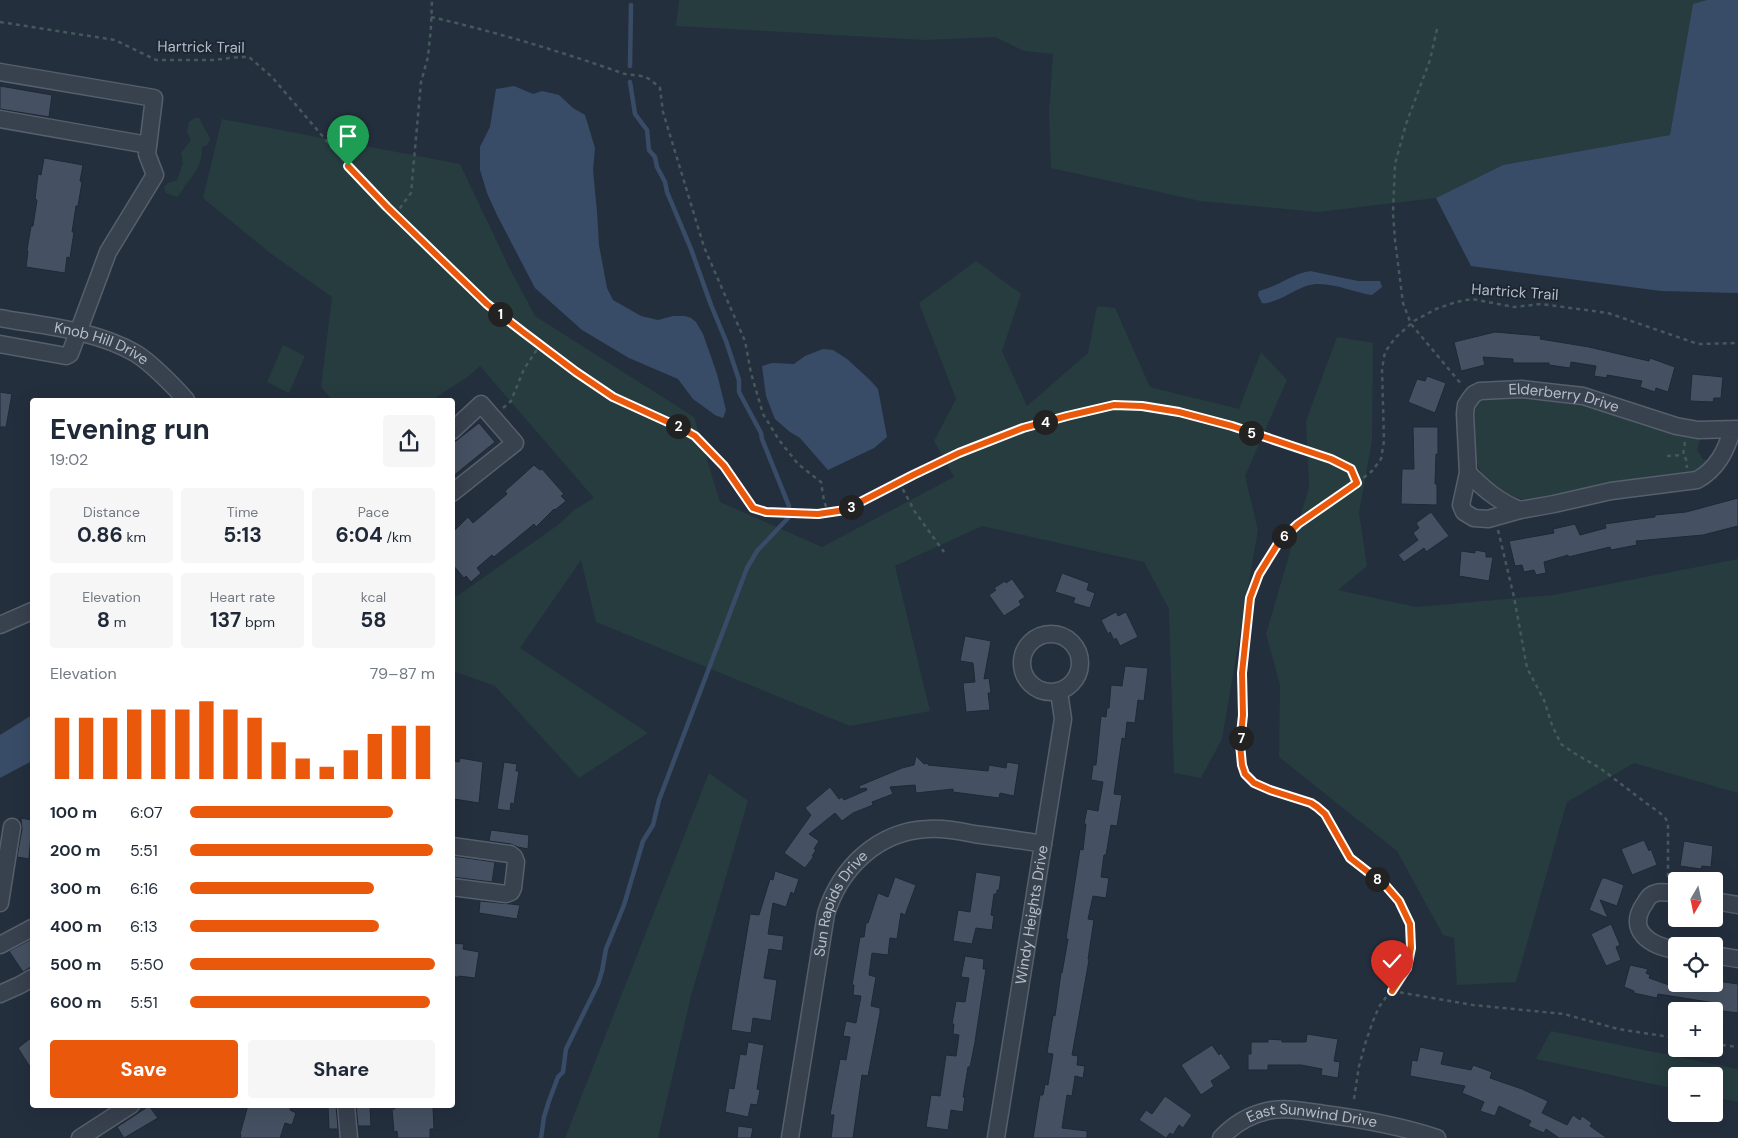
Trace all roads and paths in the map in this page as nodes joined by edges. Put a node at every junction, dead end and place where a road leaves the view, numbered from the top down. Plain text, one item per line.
1 (432, 0) edge
2 (431, 17) junction
3 (0, 22) edge
4 (1437, 29) dead end
5 (0, 72) edge
6 (0, 119) edge
7 (148, 145) junction
8 (395, 215) junction
9 (0, 318) edge
10 (1411, 324) junction
11 (78, 333) junction
12 (535, 342) junction
13 (1738, 343) edge
14 (0, 344) edge
15 (1463, 386) dead end
16 (184, 398) edge
17 (493, 417) junction
18 (455, 428) edge
19 (1686, 428) junction
20 (1735, 430) edge
21 (1683, 455) junction
22 (1667, 456) dead end
23 (1468, 474) junction
24 (899, 482) junction
25 (1690, 482) junction
26 (1357, 483) junction
27 (455, 491) edge
28 (1520, 510) junction
29 (828, 512) junction
30 (1494, 517) junction
31 (944, 552) dead end
32 (30, 612) edge
33 (0, 625) edge
34 (1059, 692) dead end
35 (12, 827) dead end
36 (1043, 844) junction
37 (455, 846) edge
38 (1671, 872) edge
39 (455, 887) edge
40 (1668, 893) edge
41 (1723, 902) edge
42 (0, 903) edge
43 (1738, 905) edge
44 (30, 929) edge
45 (0, 946) edge
46 (1668, 948) edge
47 (1723, 956) edge
48 (1738, 959) edge
49 (30, 979) edge
50 (1392, 991) junction
51 (0, 994) edge
52 (1668, 1037) edge
53 (1723, 1045) edge
54 (1738, 1047) edge
55 (1354, 1099) dead end
56 (125, 1108) edge
57 (346, 1108) edge
58 (80, 1138) edge
59 (349, 1138) edge
60 (790, 1138) edge
61 (996, 1138) edge
62 (1221, 1138) edge
63 (1436, 1138) edge

1 - 2 path
2 - 8 path
2 - 29 path
3 - 8 path, Hartrick Trail
4 - 10 path
5 - 7 street
6 - 7 street
7 - 11 street
8 - 12 path, Hartrick Trail
9 - 11 street, Knob Hill Drive
10 - 13 path, Hartrick Trail
10 - 15 path
10 - 26 path, Hartrick Trail
11 - 14 street
11 - 16 street, Knob Hill Drive
12 - 17 path
12 - 29 path, Hartrick Trail
17 - 18 street
17 - 27 street
19 - 20 street, Elderberry Drive
19 - 21 path
19 - 23 street, Elderberry Drive
20 - 25 street, Elderberry Drive
21 - 22 path
21 - 25 path
23 - 28 street
23 - 30 street, Elderberry Drive
24 - 26 path, Hartrick Trail
24 - 29 path, Hartrick Trail
24 - 31 path
25 - 28 street, Elderberry Drive
26 - 50 path, Hartrick Trail
28 - 30 street, Elderberry Drive
30 - 38 path
32 - 33 street
34 - 36 street, Windy Heights Drive
35 - 42 street
36 - 60 street, Sun Rapids Drive
36 - 61 street, Windy Heights Drive
37 - 39 street
40 - 46 street
41 - 43 street
44 - 45 street
47 - 48 street
49 - 51 street
50 - 52 path
50 - 55 path, Hartrick Trail
53 - 54 path
56 - 58 street
57 - 59 street
62 - 63 street, East Sunwind Drive

